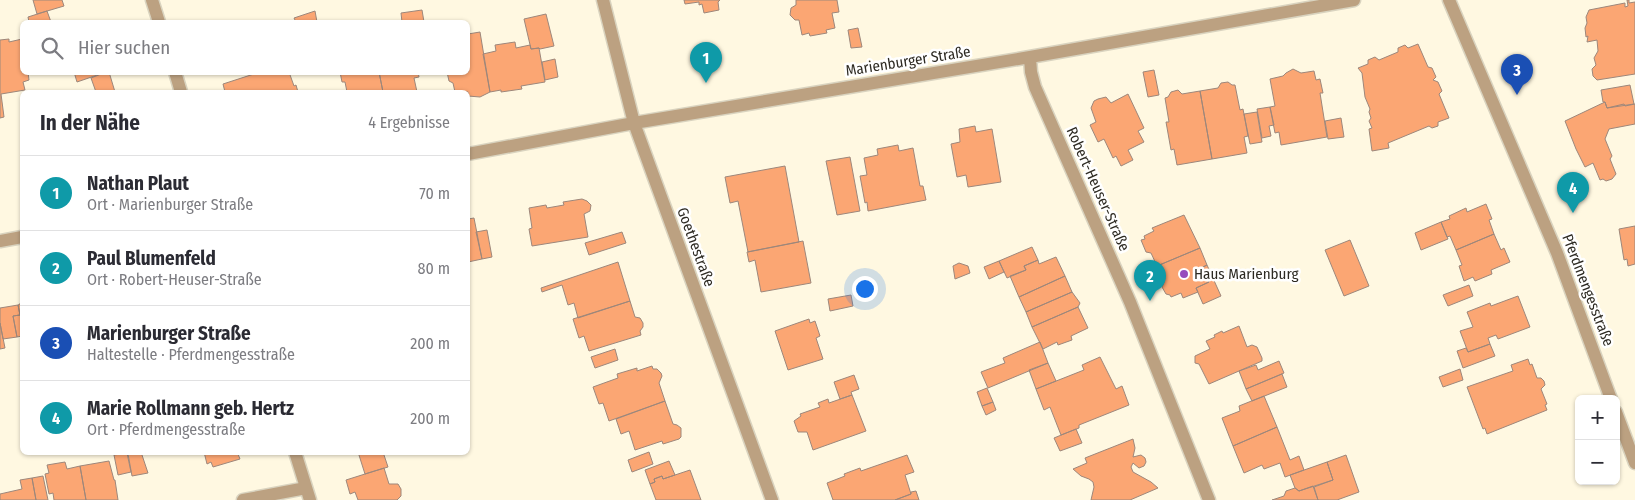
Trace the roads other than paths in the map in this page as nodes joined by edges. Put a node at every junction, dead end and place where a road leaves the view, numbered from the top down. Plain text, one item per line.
1 (152, 0) edge
2 (603, 0) edge
3 (1354, 0) edge
4 (1449, 0) edge
5 (158, 20) edge
6 (1030, 57) junction
7 (176, 75) edge
8 (180, 90) edge
9 (634, 123) junction
10 (470, 154) edge
11 (20, 237) edge
12 (0, 241) edge
13 (1610, 395) edge
14 (1620, 423) edge
15 (296, 455) edge
16 (1635, 463) edge
17 (308, 494) edge
18 (243, 500) edge
19 (772, 500) edge
20 (1209, 500) edge

1 - 5 street
2 - 9 street, Goethestraße
3 - 6 street, Marienburger Straße
4 - 13 street, Pferdmengesstraße
6 - 9 street, Marienburger Straße
6 - 20 street, Robert-Heuser-Straße
7 - 8 street
9 - 10 street, Marienburger Straße
9 - 19 street, Goethestraße
11 - 12 street
14 - 16 street
15 - 17 street
17 - 18 street

